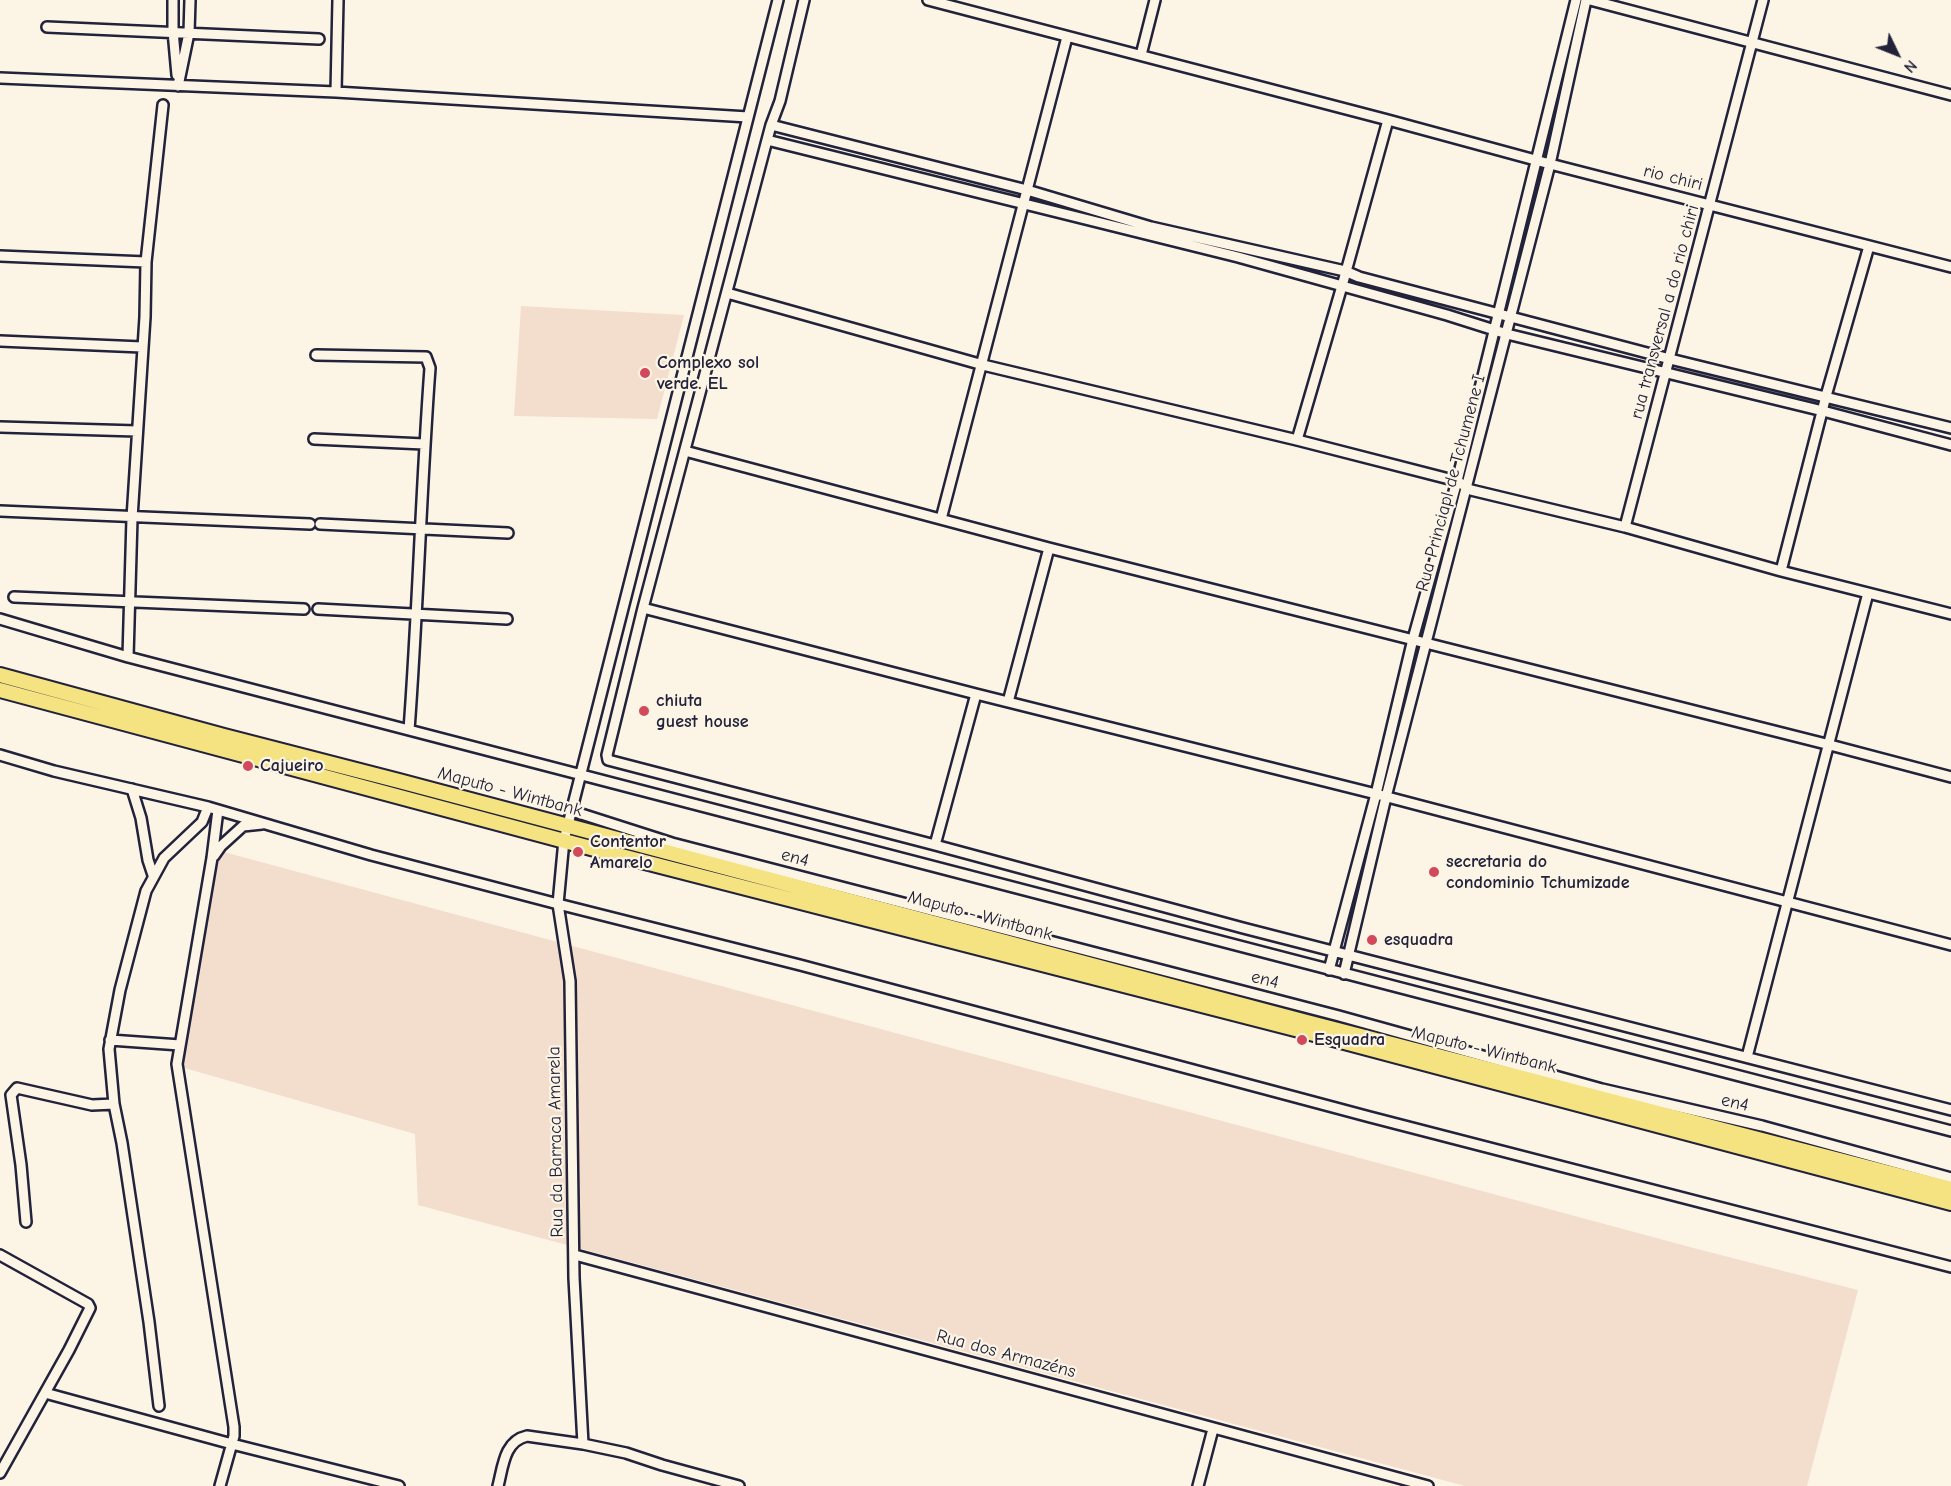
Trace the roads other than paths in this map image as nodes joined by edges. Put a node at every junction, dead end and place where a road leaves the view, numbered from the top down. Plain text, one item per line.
1 (173, 0) edge
2 (190, 0) edge
3 (338, 0) edge
4 (778, 0) edge
5 (804, 0) edge
6 (928, 0) edge
7 (1155, 0) edge
8 (1576, 0) edge
9 (1588, 0) edge
10 (1763, 0) edge
11 (47, 27) dead end
12 (173, 31) junction
13 (189, 33) junction
14 (1067, 37) junction
15 (319, 39) dead end
16 (1752, 42) junction
17 (1141, 56) junction
18 (0, 78) edge
19 (178, 86) junction
20 (336, 92) junction
21 (1951, 95) edge
22 (163, 105) dead end
23 (748, 117) junction
24 (1388, 120) junction
25 (771, 125) junction
26 (767, 140) junction
27 (1536, 160) junction
28 (1550, 164) junction
29 (1027, 190) junction
30 (1023, 203) junction
31 (1710, 204) junction
32 (1869, 246) junction
33 (0, 256) edge
34 (146, 262) junction
35 (1951, 267) edge
36 (1345, 271) junction
37 (1342, 286) junction
38 (727, 293) junction
39 (1499, 314) junction
40 (1511, 318) junction
41 (1494, 330) junction
42 (1507, 334) junction
43 (0, 341) edge
44 (142, 347) junction
45 (316, 355) dead end
46 (1670, 359) junction
47 (983, 365) junction
48 (1667, 373) junction
49 (1826, 396) junction
50 (1823, 411) junction
51 (0, 427) edge
52 (1951, 428) edge
53 (137, 431) junction
54 (314, 439) dead end
55 (1297, 440) junction
56 (424, 444) junction
57 (1951, 445) edge
58 (686, 451) junction
59 (1457, 482) junction
60 (1467, 487) junction
61 (0, 511) edge
62 (132, 518) junction
63 (941, 519) junction
64 (310, 524) dead end
65 (320, 524) dead end
66 (1625, 527) junction
67 (421, 530) junction
68 (508, 533) dead end
69 (1049, 548) junction
70 (1781, 571) junction
71 (1868, 593) junction
72 (14, 597) dead end
73 (130, 602) junction
74 (643, 608) junction
75 (304, 609) dead end
76 (318, 609) dead end
77 (417, 613) junction
78 (1951, 614) edge
79 (0, 619) edge
80 (507, 619) dead end
81 (1413, 639) junction
82 (1427, 643) junction
83 (128, 657) junction
84 (0, 675) edge
85 (0, 690) edge
86 (976, 694) junction
87 (1008, 702) junction
88 (409, 730) junction
89 (1830, 745) junction
90 (0, 755) edge
91 (581, 775) junction
92 (1951, 777) edge
93 (132, 789) junction
94 (1376, 794) junction
95 (1386, 797) junction
96 (208, 807) junction
97 (218, 810) junction
98 (572, 811) junction
99 (267, 824) junction
100 (565, 833) junction
101 (935, 845) junction
102 (212, 858) junction
103 (153, 875) junction
104 (1788, 903) junction
105 (558, 904) junction
106 (1951, 945) edge
107 (1334, 952) junction
108 (1349, 956) junction
109 (1329, 970) junction
110 (1344, 974) junction
111 (110, 1040) junction
112 (180, 1045) junction
113 (1747, 1057) junction
114 (114, 1104) junction
115 (1951, 1110) edge
116 (1951, 1131) edge
117 (1951, 1178) edge
118 (1951, 1189) edge
119 (1951, 1203) edge
120 (26, 1222) dead end
121 (0, 1255) edge
122 (575, 1255) junction
123 (1951, 1267) edge
124 (45, 1394) junction
125 (159, 1406) dead end
126 (1213, 1429) junction
127 (232, 1444) junction
128 (583, 1444) junction
129 (0, 1473) edge
130 (362, 1481) edge
131 (220, 1486) edge
132 (399, 1486) edge
133 (498, 1486) edge
134 (739, 1486) edge
135 (1198, 1486) edge
136 (1428, 1486) edge

1 - 12 street
2 - 13 street
3 - 20 street
4 - 23 street, Rua da Barraca Amarela
5 - 25 street
6 - 14 street, rio chiri
7 - 17 street
8 - 27 street, Rua Princiapl de Tchumene I
9 - 16 street
9 - 28 street, Rua Princiapl de Tchumene I
10 - 16 street, rua transversal a do rio chiri
11 - 12 street
12 - 13 street
12 - 19 street
13 - 15 street
13 - 19 street
14 - 17 street, rio chiri
14 - 29 street
16 - 21 street
16 - 31 street, rua transversal a do rio chiri
17 - 24 street, rio chiri
18 - 19 street
19 - 20 street
20 - 23 street
22 - 34 street
23 - 91 street, Rua da Barraca Amarela
24 - 27 street, rio chiri
24 - 36 street
25 - 26 street
25 - 29 street
26 - 30 street
26 - 38 street
27 - 28 street, rio chiri
27 - 39 street, Rua Princiapl de Tchumene I
28 - 31 street, rio chiri
28 - 40 street, Rua Princiapl de Tchumene I
29 - 30 street
29 - 36 street
30 - 37 street
30 - 47 street
31 - 32 street, rio chiri
31 - 46 street, rua transversal a do rio chiri
32 - 35 street, rio chiri
32 - 49 street
33 - 34 street
34 - 44 street
36 - 37 street
36 - 39 street
37 - 41 street
37 - 55 street
38 - 47 street
38 - 58 street
39 - 40 street
39 - 41 street, Rua Princiapl de Tchumene I
40 - 42 street, Rua Princiapl de Tchumene I
40 - 46 street
41 - 42 street
41 - 59 street, Rua Princiapl de Tchumene I
42 - 48 street
42 - 60 street, Rua Princiapl de Tchumene I
43 - 44 street
44 - 53 street
45 - 56 street
46 - 48 street, rua transversal a do rio chiri
46 - 49 street
47 - 55 street
47 - 63 street
48 - 50 street
48 - 66 street, rua transversal a do rio chiri
49 - 50 street
49 - 52 street
50 - 57 street
50 - 70 street
51 - 53 street
53 - 62 street
54 - 56 street
55 - 59 street
56 - 67 street
58 - 63 street
58 - 74 street
59 - 60 street
59 - 81 street, Rua Princiapl de Tchumene I
60 - 66 street
60 - 82 street, Rua Princiapl de Tchumene I
61 - 62 street
62 - 64 street
62 - 73 street
63 - 69 street
65 - 67 street
66 - 70 street
67 - 68 street
67 - 77 street
69 - 81 street
69 - 87 street
70 - 71 street
71 - 78 street
71 - 89 street
72 - 73 street
73 - 75 street
73 - 83 street
74 - 86 street
74 - 101 street
76 - 77 street
77 - 80 street
77 - 88 street
79 - 83 street
81 - 82 street
81 - 94 street, Rua Princiapl de Tchumene I
82 - 89 street
82 - 95 street, Rua Princiapl de Tchumene I
83 - 88 street
84 - 100 highway, Maputo - Wintbank
85 - 100 highway, Maputo - Wintbank
86 - 87 street
86 - 101 street
87 - 94 street
88 - 91 street
89 - 92 street
89 - 104 street
90 - 93 street
91 - 98 street, Rua da Barraca Amarela
91 - 109 street
93 - 96 street
93 - 103 street
94 - 95 street
94 - 107 street, Rua Princiapl de Tchumene I
95 - 104 street
95 - 108 street, Rua Princiapl de Tchumene I
96 - 97 street
96 - 103 street
97 - 99 street
97 - 102 street
98 - 100 street, Rua da Barraca Amarela
98 - 117 street, en4
99 - 102 street
99 - 105 street
100 - 105 street, Rua da Barraca Amarela
100 - 118 highway, Maputo - Wintbank
100 - 119 highway, Maputo - Wintbank
101 - 107 street
102 - 112 street
103 - 111 street
104 - 106 street
104 - 113 street
105 - 122 street, Rua da Barraca Amarela
105 - 123 street
107 - 108 street
107 - 109 street, Rua Princiapl de Tchumene I
108 - 110 street, Rua Princiapl de Tchumene I
108 - 113 street
109 - 110 street
110 - 116 street
111 - 112 street
111 - 114 street
112 - 127 street
113 - 115 street
114 - 120 street
114 - 125 street
121 - 124 street
122 - 126 street, Rua dos Armazéns
122 - 128 street, Rua da Barraca Amarela
124 - 127 street
124 - 129 street
126 - 135 street
126 - 136 street, Rua dos Armazéns
127 - 130 street
127 - 131 street
128 - 133 street
128 - 134 street
130 - 132 street

